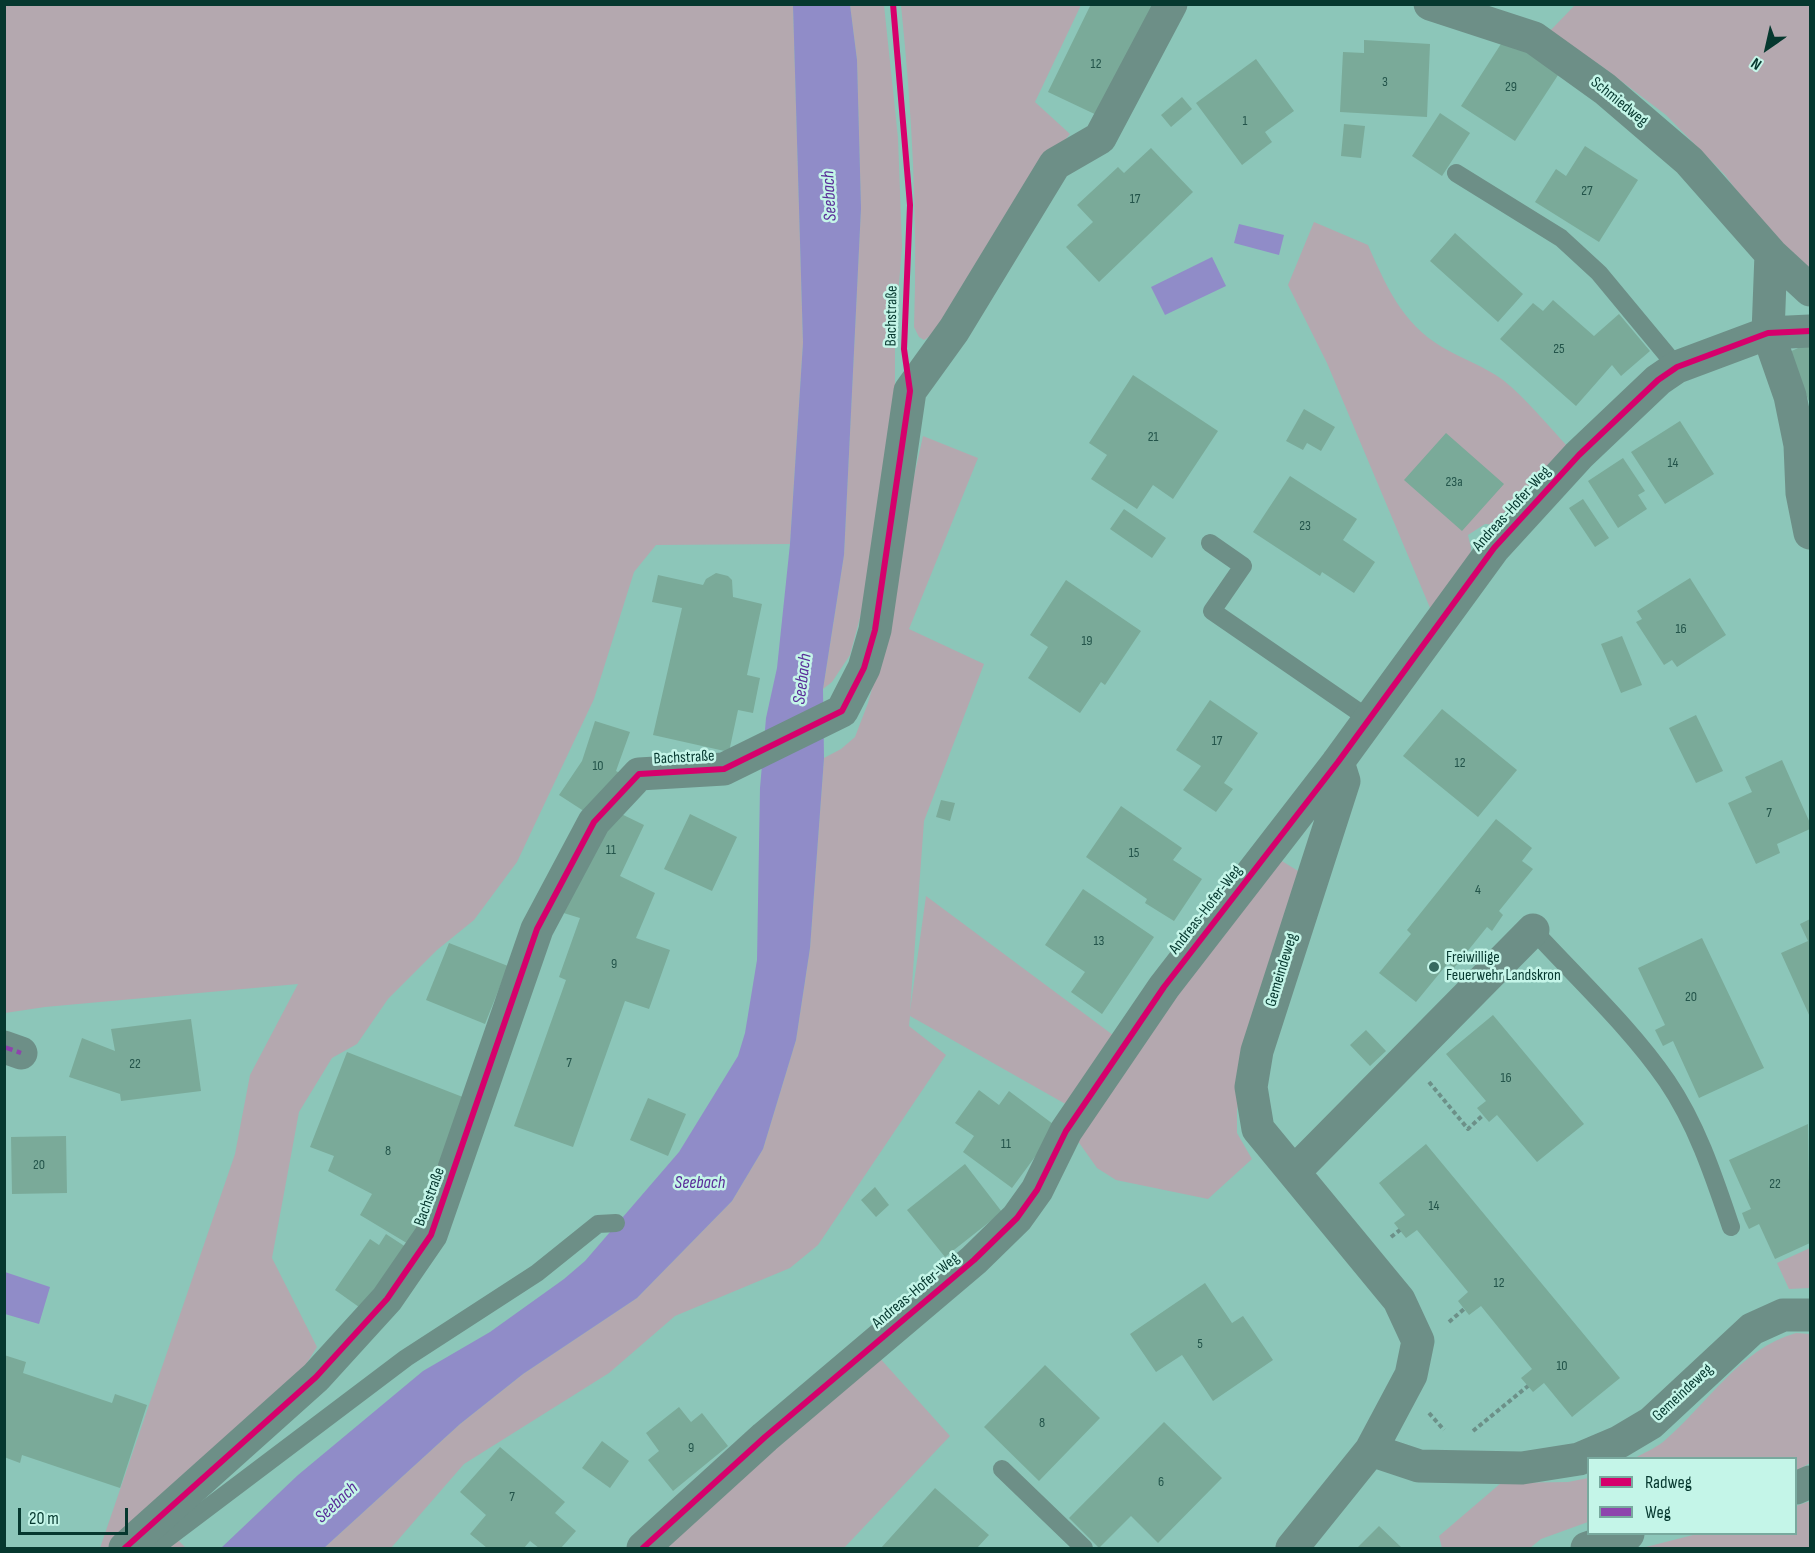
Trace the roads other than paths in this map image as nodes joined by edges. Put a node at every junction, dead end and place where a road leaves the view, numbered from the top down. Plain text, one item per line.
1 (1171, 4) edge
2 (1430, 4) edge
3 (1456, 173) dead end
4 (1771, 254) junction
5 (1810, 290) edge
6 (1810, 331) edge
7 (1768, 333) junction
8 (1677, 367) junction
9 (1810, 533) edge
10 (1210, 543) dead end
11 (1369, 719) junction
12 (1338, 762) junction
13 (1533, 930) joint
14 (1295, 1171) junction
15 (616, 1223) dead end
16 (1731, 1227) dead end
17 (1810, 1315) edge
18 (1371, 1449) junction
19 (1002, 1469) dead end
20 (1623, 1535) edge
21 (129, 1545) edge
22 (643, 1548) edge
23 (1084, 1548) edge
24 (1292, 1548) edge
25 (1587, 1548) edge

1 - 21 street, Bachstraße
2 - 4 street, Schmiedweg
3 - 8 lane
4 - 5 street, Schmiedweg
4 - 7 street
6 - 7 street, Andreas-Hofer-Weg
7 - 8 street, Andreas-Hofer-Weg
7 - 9 street
8 - 11 street, Andreas-Hofer-Weg
10 - 11 lane
11 - 12 street, Andreas-Hofer-Weg
12 - 14 street, Gemeindeweg
12 - 22 street, Andreas-Hofer-Weg
13 - 14 street
13 - 16 lane
14 - 18 street, Gemeindeweg
15 - 21 lane
17 - 18 street, Gemeindeweg
18 - 24 street, Gemeindeweg
19 - 23 lane
20 - 25 street

